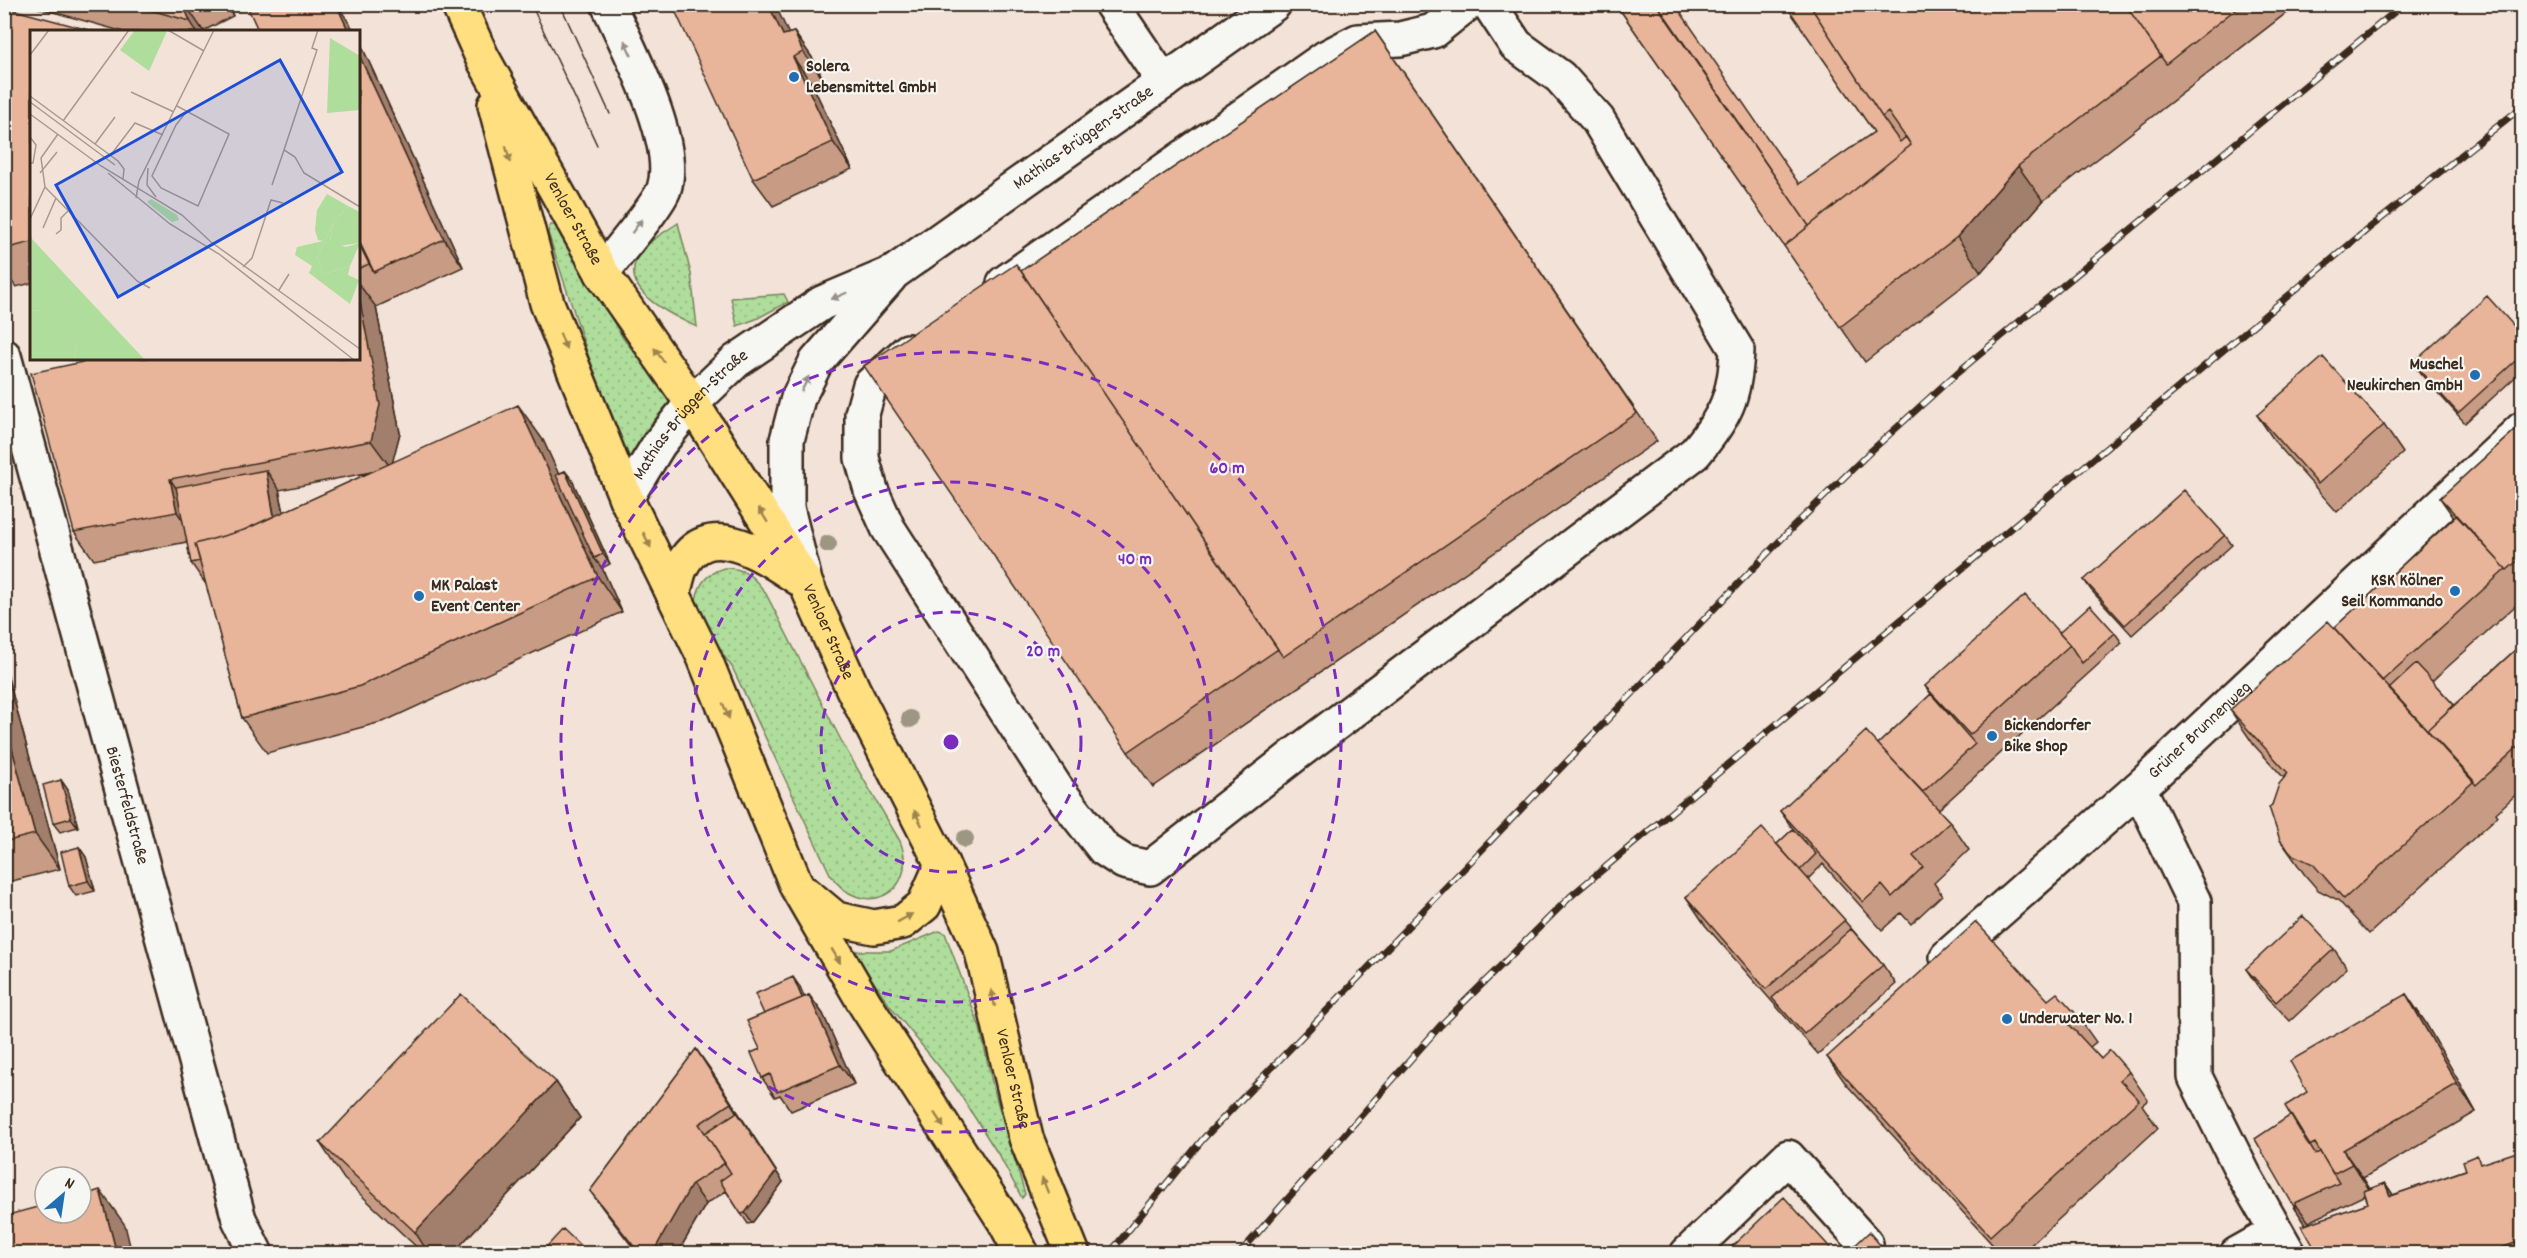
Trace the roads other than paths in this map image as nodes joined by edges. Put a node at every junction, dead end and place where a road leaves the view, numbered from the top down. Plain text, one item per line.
1 (458, 4) edge
2 (1111, 4) edge
3 (1274, 4) edge
4 (1467, 4) edge
5 (1489, 4) edge
6 (614, 7) edge
7 (482, 57) junction
8 (1164, 82) junction
9 (602, 273) junction
10 (893, 273) junction
11 (978, 301) edge
12 (930, 335) edge
13 (4, 356) edge
14 (693, 403) junction
15 (2523, 429) edge
16 (626, 498) junction
17 (805, 582) junction
18 (673, 594) junction
19 (2139, 788) junction
20 (942, 864) junction
21 (797, 887) junction
22 (1926, 975) edge
23 (2282, 1243) edge
24 (1866, 1244) edge
25 (256, 1254) edge
26 (1022, 1254) edge
27 (1073, 1254) edge
28 (1687, 1254) edge
29 (2237, 1254) edge

1 - 7 main road, Venloer Straße
2 - 8 street
3 - 8 street, Mathias-Brüggen-Straße
4 - 11 street
5 - 12 street
9 -> 6 street
7 - 9 main road, Venloer Straße
7 -> 16 main road, Venloer Straße
8 - 10 street, Mathias-Brüggen-Straße
14 -> 9 main road, Venloer Straße
10 -> 14 street, Mathias-Brüggen-Straße
17 -> 10 street, Mathias-Brüggen-Straße
13 - 25 street, Biesterfeldstraße
14 - 16 street, Mathias-Brüggen-Straße
17 -> 14 main road, Venloer Straße
15 - 19 street, Grüner Brunnenweg
16 -> 18 main road, Venloer Straße
17 - 18 main road
20 -> 17 main road, Venloer Straße
18 -> 21 main road, Venloer Straße
19 - 22 street
19 - 23 street, Grüner Brunnenweg
21 -> 20 main road
27 -> 20 main road, Venloer Straße
21 -> 26 main road, Venloer Straße
23 - 29 street
24 - 28 street

